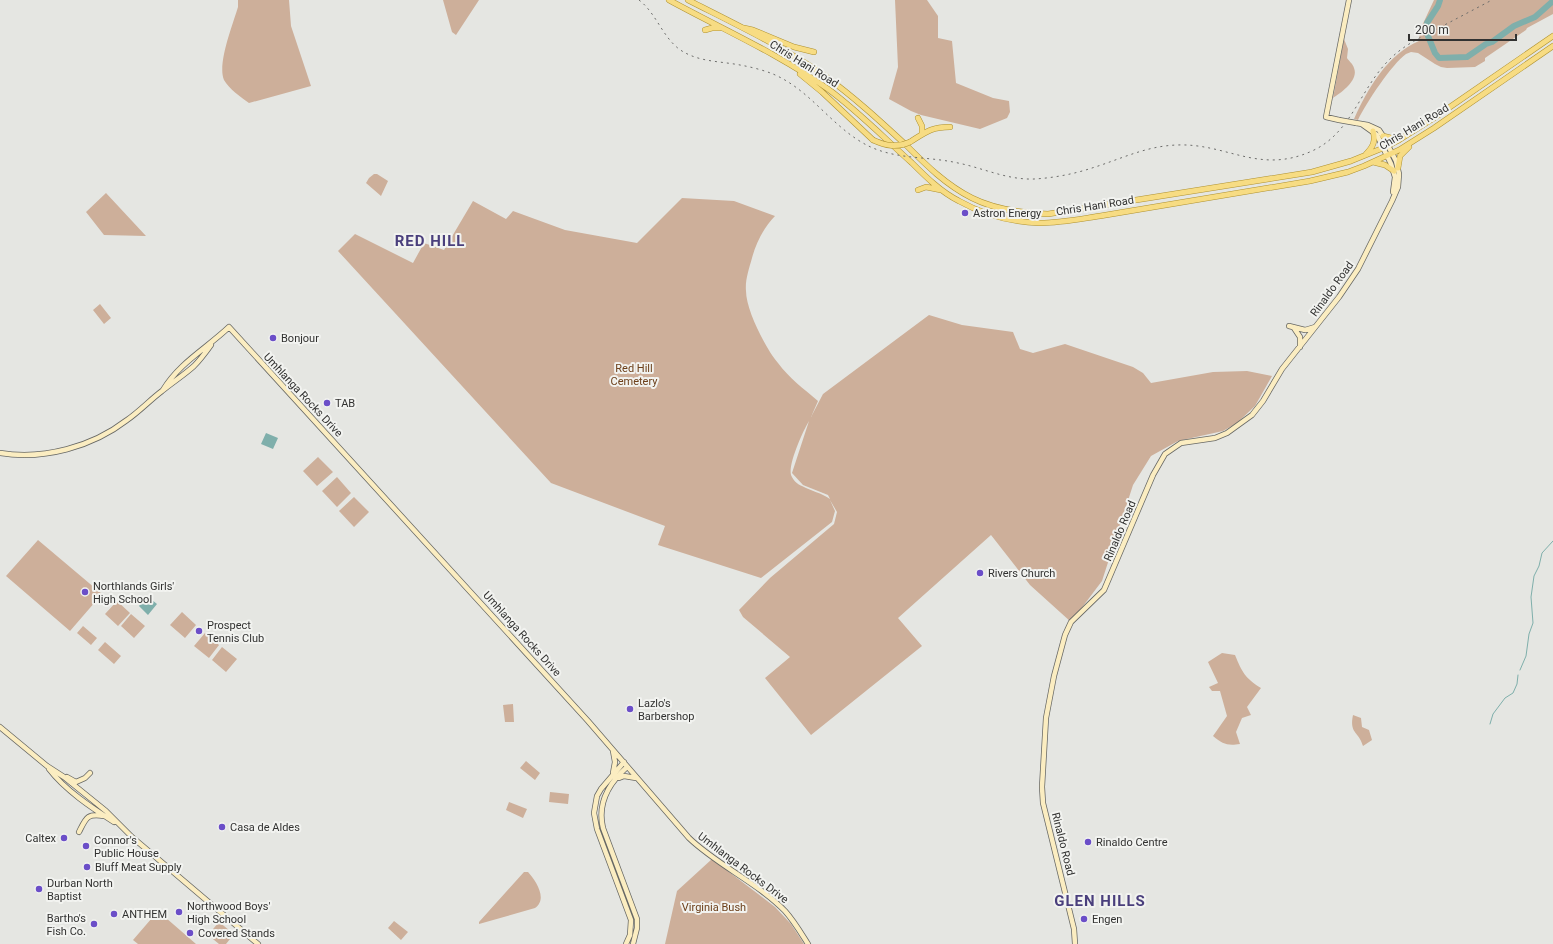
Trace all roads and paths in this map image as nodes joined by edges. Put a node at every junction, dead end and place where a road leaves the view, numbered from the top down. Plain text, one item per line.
1 (669, 0) edge
2 (688, 0) edge
3 (1349, 0) edge
4 (738, 27) junction
5 (721, 28) junction
6 (705, 30) dead end
7 (1553, 36) edge
8 (1553, 46) edge
9 (814, 52) dead end
10 (793, 66) junction
11 (918, 118) dead end
12 (1358, 124) junction
13 (950, 127) dead end
14 (1373, 131) junction
15 (922, 133) junction
16 (1383, 136) junction
17 (1417, 139) junction
18 (1399, 140) junction
19 (1386, 147) junction
20 (1390, 155) junction
21 (1362, 157) junction
22 (1372, 162) junction
23 (1396, 169) junction
24 (918, 190) dead end
25 (942, 190) junction
26 (1315, 327) junction
27 (237, 336) junction
28 (215, 340) junction
29 (1300, 347) junction
30 (163, 390) junction
31 (0, 453) edge
32 (0, 727) edge
33 (613, 750) junction
34 (626, 764) junction
35 (47, 766) junction
36 (58, 773) junction
37 (90, 773) dead end
38 (638, 779) junction
39 (611, 781) junction
40 (106, 817) junction
41 (120, 827) junction
42 (79, 832) dead end
43 (635, 911) junction
44 (629, 913) junction
45 (258, 944) edge
46 (626, 944) edge
47 (633, 944) edge
48 (808, 944) edge
49 (1075, 944) edge

1 - 5 main road, Chris Hani Road
2 - 4 main road, Chris Hani Road
3 - 12 street, bridge
4 - 9 main road
4 - 21 main road, Chris Hani Road
5 - 6 main road
5 - 10 main road, Chris Hani Road
7 - 18 main road, Chris Hani Road
8 - 17 main road, Chris Hani Road
10 - 15 main road, bridge
10 - 25 main road, Chris Hani Road
11 - 15 main road
12 - 14 street
12 - 16 street
13 - 15 main road
14 - 19 street
14 - 21 main road
16 - 18 main road
16 - 19 street
17 - 20 main road, Chris Hani Road
17 - 23 main road
18 - 19 main road, Chris Hani Road
19 - 20 street, Rinaldo Road
19 - 21 main road, Chris Hani Road
20 - 22 main road, Chris Hani Road
20 - 23 street, Rinaldo Road
22 - 23 main road
22 - 25 main road, Chris Hani Road
23 - 26 street, Rinaldo Road
24 - 25 main road
26 - 29 street, Rinaldo Road
26 - 29 street
27 - 28 street
27 - 28 street, Umhlanga Rocks Drive
27 - 33 street, Umhlanga Rocks Drive
28 - 30 street
28 - 30 street
29 - 49 street, Rinaldo Road
30 - 31 street
32 - 35 street
33 - 34 street, Umhlanga Rocks Drive
33 - 39 street
34 - 38 street, Umhlanga Rocks Drive
34 - 39 street
35 - 36 street
35 - 40 street
36 - 37 street
36 - 41 street
38 - 39 street
38 - 48 street, Umhlanga Rocks Drive
39 - 43 street
39 - 44 street
40 - 41 street
40 - 42 street
41 - 45 street
43 - 44 street
43 - 47 street
44 - 46 street

